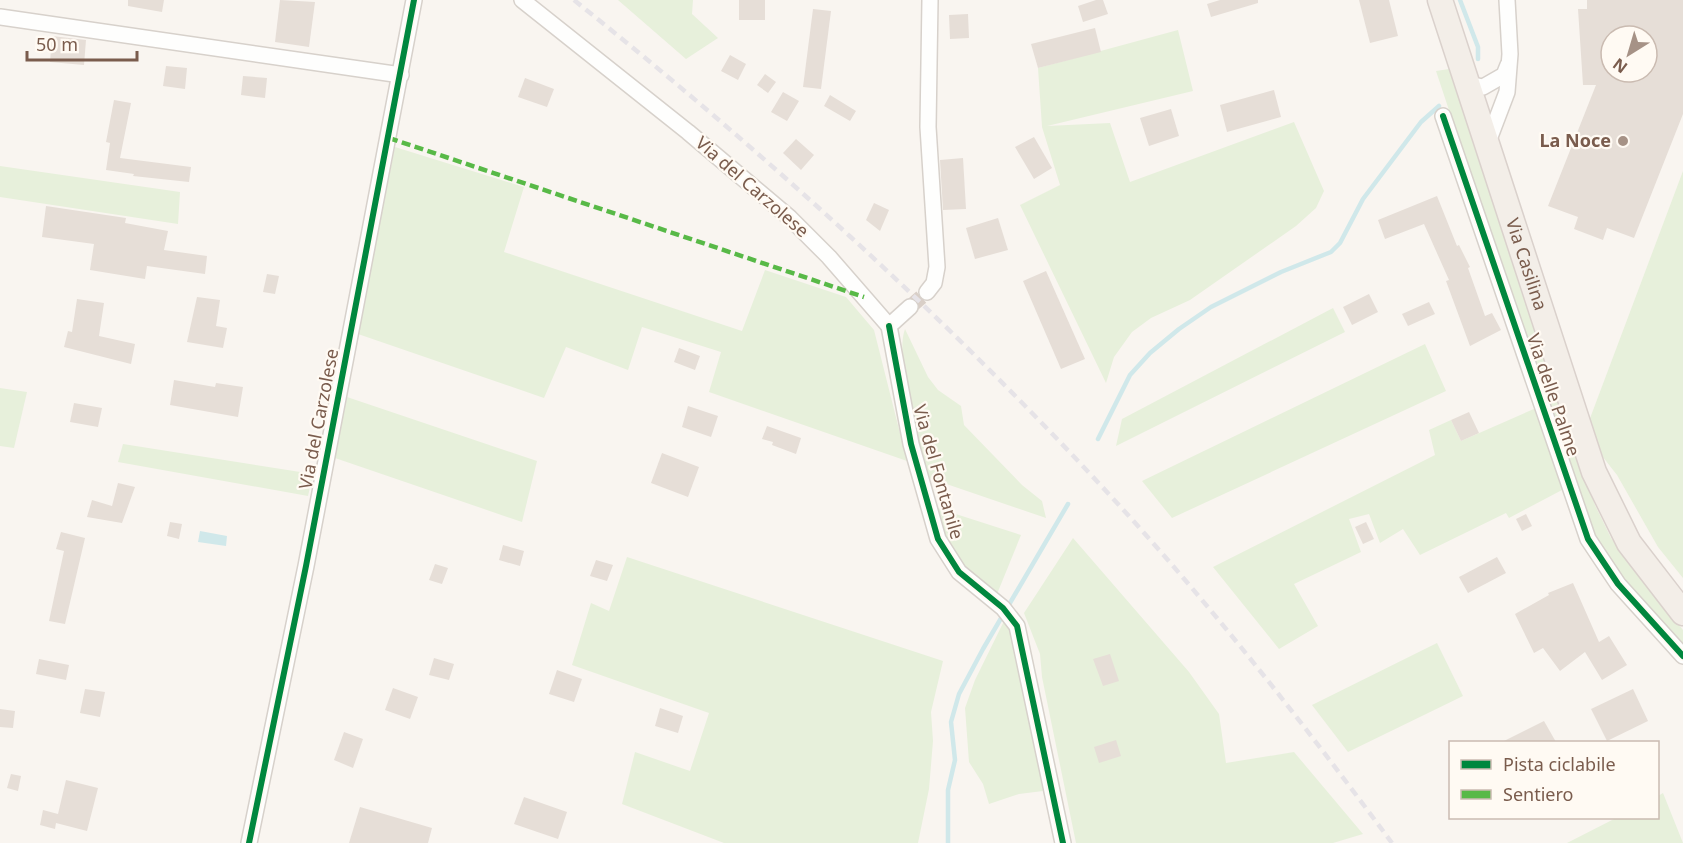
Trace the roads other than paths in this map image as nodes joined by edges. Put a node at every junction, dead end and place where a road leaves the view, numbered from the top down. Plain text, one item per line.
1 (414, 0) edge
2 (522, 0) edge
3 (930, 0) edge
4 (1440, 0) edge
5 (1508, 0) edge
6 (0, 17) edge
7 (1510, 63) junction
8 (401, 75) junction
9 (1476, 93) junction
10 (1502, 105) junction
11 (1443, 116) dead end
12 (1488, 142) junction
13 (927, 292) tunnel mouth
14 (910, 307) tunnel mouth
15 (889, 326) junction
16 (1683, 612) edge
17 (1683, 656) edge
18 (249, 843) edge
19 (1063, 843) edge

1 - 8 street, Via del Carzolese
2 - 15 street, Via del Carzolese
3 - 13 street
4 - 9 main road, Via Casilina
5 - 7 street
6 - 8 street
7 - 9 street
7 - 10 street
8 - 18 street, Via del Carzolese
9 - 10 street
9 - 12 main road, Via Casilina
10 - 12 street
11 - 17 street, Via delle Palme
12 - 16 main road, Via Casilina
14 - 15 street
15 - 19 street, Via del Fontanile

